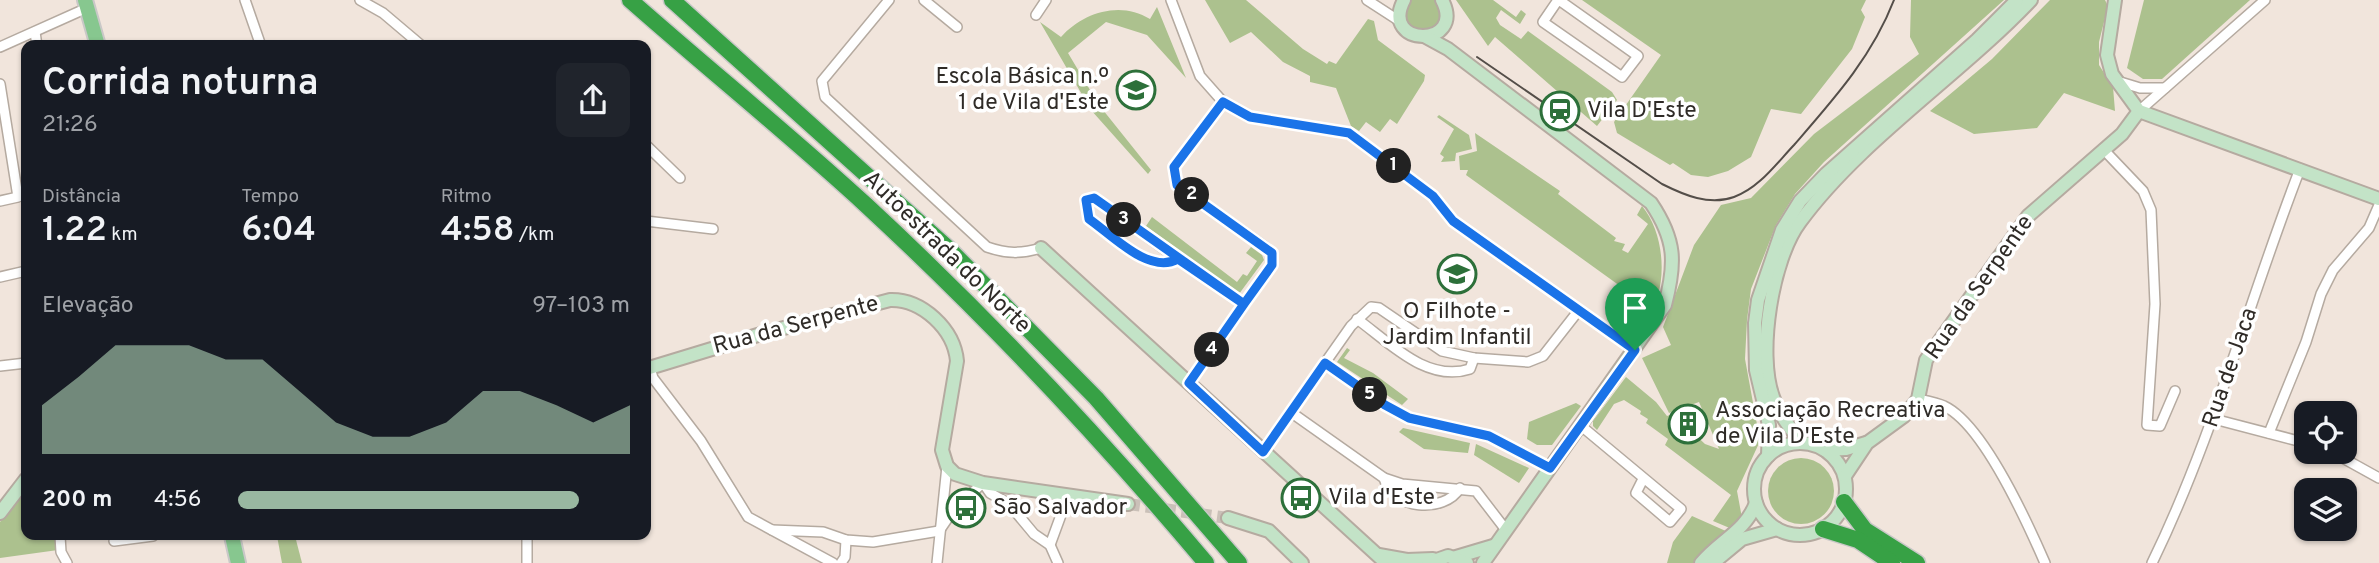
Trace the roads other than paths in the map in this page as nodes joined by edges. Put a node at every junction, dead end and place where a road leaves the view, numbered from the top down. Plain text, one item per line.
1 (245, 0) edge
2 (360, 0) edge
3 (630, 0) edge
4 (672, 0) edge
5 (889, 0) edge
6 (924, 0) edge
7 (1046, 0) edge
8 (1171, 0) edge
9 (1367, 0) edge
10 (1442, 0) edge
11 (1559, 0) edge
12 (2017, 0) edge
13 (2031, 0) edge
14 (2265, 0) edge
15 (2114, 1) edge
16 (1402, 3) edge
17 (86, 4) edge
18 (1384, 12) junction
19 (1037, 15) dead end
20 (1401, 22) junction
21 (957, 27) dead end
22 (1440, 30) junction
23 (35, 32) junction
24 (1426, 37) junction
25 (36, 40) edge
26 (95, 40) edge
27 (259, 40) edge
28 (415, 40) edge
29 (0, 47) edge
30 (1448, 49) junction
31 (2117, 81) junction
32 (0, 84) edge
33 (2167, 88) junction
34 (1223, 102) junction
35 (2139, 111) junction
36 (2103, 149) junction
37 (651, 150) edge
38 (2300, 169) junction
39 (680, 178) dead end
40 (2379, 199) edge
41 (0, 201) edge
42 (2379, 205) edge
43 (651, 222) edge
44 (713, 229) dead end
45 (1041, 248) joint
46 (1178, 259) junction
47 (21, 272) edge
48 (0, 277) edge
49 (1244, 304) junction
50 (1579, 310) junction
51 (1357, 319) junction
52 (1635, 350) junction
53 (1474, 358) junction
54 (1325, 363) junction
55 (21, 364) edge
56 (0, 366) edge
57 (651, 367) edge
58 (651, 375) edge
59 (1189, 383) junction
60 (2175, 391) dead end
61 (1919, 399) junction
62 (1292, 413) junction
63 (2214, 419) junction
64 (1580, 425) junction
65 (2269, 433) junction
66 (2294, 440) edge
67 (1801, 442) junction
68 (1867, 443) junction
69 (1825, 450) junction
70 (1263, 452) junction
71 (1768, 456) junction
72 (2354, 464) edge
73 (947, 466) junction
74 (1550, 468) junction
75 (1844, 475) junction
76 (1384, 478) junction
77 (2379, 478) edge
78 (1643, 479) junction
79 (983, 483) junction
80 (21, 486) edge
81 (1460, 488) junction
82 (1068, 496) junction
83 (1844, 502) junction
84 (1755, 503) junction
85 (1128, 504) tunnel mouth
86 (0, 513) edge
87 (1228, 518) tunnel mouth
88 (1777, 529) junction
89 (1823, 529) junction
90 (772, 530) junction
91 (1506, 530) junction
92 (939, 531) junction
93 (60, 540) edge
94 (122, 540) edge
95 (233, 540) edge
96 (527, 540) edge
97 (846, 540) junction
98 (114, 541) dead end
99 (1050, 545) junction
100 (1493, 545) junction
101 (1382, 559) edge
102 (1462, 560) edge
103 (1430, 561) edge
104 (67, 563) edge
105 (238, 563) edge
106 (527, 563) edge
107 (833, 563) edge
108 (841, 563) edge
109 (937, 563) edge
110 (1058, 563) edge
111 (1206, 563) edge
112 (1239, 563) edge
113 (1303, 563) edge
114 (1483, 563) edge
115 (1702, 563) edge
116 (1713, 563) edge
117 (1892, 563) edge
118 (1917, 563) edge
119 (2045, 563) edge
120 (2152, 563) edge

1 - 27 street
2 - 28 street
3 - 111 highway, Autoestrada do Norte
4 - 112 highway, Autoestrada do Norte
5 - 45 street
6 - 21 street
7 - 19 street
8 - 34 street
9 - 18 street
10 - 22 street
11 - 11 street
12 - 71 street
13 - 67 street
14 - 33 street
15 - 31 street
16 - 18 street
16 - 20 street
17 - 23 street
17 - 26 main road
18 - 20 street
20 - 24 street
22 - 24 street
22 - 30 street
23 - 25 street
23 - 29 street
24 - 30 street
30 - 52 street
31 - 33 street
31 - 35 street
32 - 41 street
33 - 35 street
34 - 49 street
34 - 50 street
35 - 36 street, Rua da Serpente
35 - 38 street
36 - 60 street
36 - 61 street, Rua da Serpente
37 - 39 street
38 - 40 street
38 - 63 street, Rua de Jaca
42 - 65 street
43 - 44 street
45 - 59 street
46 - 46 street
46 - 49 street
47 - 48 street
49 - 59 street
50 - 52 street
50 - 53 street
51 - 53 street
51 - 53 street
51 - 54 street
52 - 64 street
54 - 62 street
54 - 74 street
55 - 56 street
57 - 73 street, Rua da Serpente
58 - 90 street
59 - 70 street
61 - 68 street
61 - 119 street
62 - 70 street
62 - 76 street
63 - 65 street
63 - 120 street, Rua de Jaca
64 - 74 street
64 - 78 street
65 - 66 street
67 - 69 street
67 - 71 street
68 - 69 street
68 - 75 street
69 - 75 street
70 - 101 street
71 - 84 street
72 - 77 street
73 - 79 street
73 - 92 street
74 - 91 street
75 - 83 street
76 - 81 street
76 - 81 street
78 - 78 street
79 - 82 street
79 - 92 street
79 - 99 street
80 - 86 street
81 - 91 street
82 - 85 street
82 - 99 street
83 - 89 street
83 - 118 highway
84 - 88 street
84 - 115 street
87 - 113 street
88 - 89 street
88 - 116 street
89 - 117 highway
90 - 97 street
90 - 107 street
91 - 100 street
92 - 97 street
92 - 109 street
93 - 104 street
94 - 98 street
95 - 105 main road
96 - 106 street
97 - 108 street
99 - 110 street
100 - 102 street
100 - 114 street
101 - 103 street
102 - 103 street

